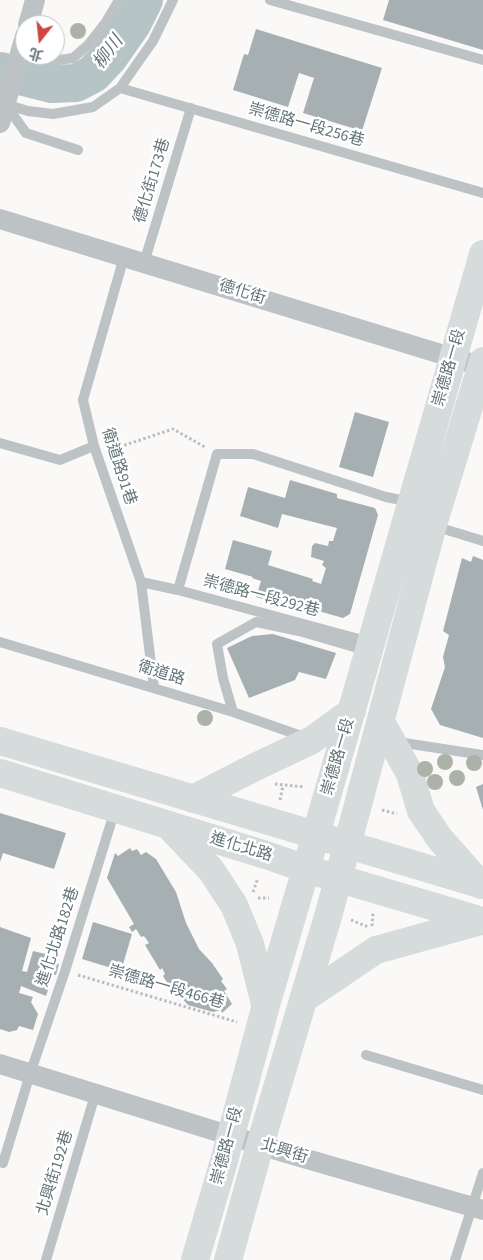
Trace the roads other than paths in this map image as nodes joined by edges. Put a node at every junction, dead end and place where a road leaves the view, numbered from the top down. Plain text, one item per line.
1 (35, 0) edge
2 (120, 0) edge
3 (173, 0) edge
4 (270, 0) edge
5 (31, 15) edge
6 (65, 59) edge
7 (483, 60) edge
8 (16, 65) edge
9 (120, 88) junction
10 (4, 108) edge
11 (191, 108) junction
12 (78, 150) dead end
13 (483, 194) edge
14 (0, 219) edge
15 (483, 254) edge
16 (124, 257) junction
17 (144, 263) junction
18 (453, 358) junction
19 (482, 365) edge
20 (0, 443) edge
21 (96, 450) junction
22 (412, 503) junction
23 (433, 525) junction
24 (483, 541) edge
25 (141, 582) junction
26 (178, 590) junction
27 (0, 642) edge
28 (370, 647) junction
29 (154, 688) junction
30 (352, 711) junction
31 (233, 712) junction
32 (381, 722) junction
33 (312, 740) junction
34 (0, 741) edge
35 (483, 755) edge
36 (0, 773) edge
37 (193, 799) junction
38 (115, 809) junction
39 (170, 826) junction
40 (316, 835) junction
41 (348, 844) junction
42 (306, 870) junction
43 (339, 878) junction
44 (482, 885) edge
45 (482, 921) edge
46 (305, 998) junction
47 (262, 1017) junction
48 (366, 1055) dead end
49 (0, 1064) edge
50 (30, 1074) junction
51 (483, 1090) edge
52 (95, 1095) junction
53 (231, 1136) junction
54 (260, 1145) junction
55 (0, 1162) edge
56 (483, 1174) edge
57 (478, 1209) edge
58 (46, 1260) edge
59 (195, 1260) edge
60 (228, 1260) edge
61 (455, 1260) edge

1 - 5 street
2 - 6 lane
3 - 9 lane
4 - 7 lane
8 - 10 street
9 - 10 lane
9 - 11 lane, 崇德路一段256巷
10 - 12 lane
11 - 13 lane, 崇德路一段256巷
11 - 17 lane, 德化街173巷
14 - 16 street, 德化街
15 - 18 main road, 崇德路一段
16 - 17 street, 德化街
16 - 21 lane, 衛道路91巷
17 - 18 street, 德化街
18 - 19 street, 德化街
18 - 22 main road, 崇德路一段
19 - 23 main road, 崇德路一段
20 - 21 lane
21 - 25 lane, 衛道路91巷
22 - 26 lane
22 - 28 main road, 崇德路一段
23 - 24 lane
23 - 32 main road, 崇德路一段
25 - 26 lane, 崇德路一段292巷
25 - 29 lane, 衛道路91巷
26 - 28 lane, 崇德路一段292巷
27 - 29 lane, 衛道路
28 - 30 main road, 崇德路一段
28 - 31 lane
29 - 31 lane, 衛道路
30 - 33 main road
30 - 40 main road, 崇德路一段
31 - 33 lane, 衛道路
32 - 35 lane
32 - 41 main road, 崇德路一段
32 - 44 main road
33 - 37 main road
34 - 37 main road, 進化北路
36 - 38 main road, 進化北路
37 - 40 main road, 進化北路
38 - 39 main road, 進化北路
38 - 50 lane, 進化北路182巷
39 - 42 main road, 進化北路
39 - 47 main road
40 - 41 main road, 進化北路
40 - 42 main road, 崇德路一段
41 - 43 main road, 崇德路一段
41 - 44 main road, 進化北路
42 - 43 main road, 進化北路
42 - 47 main road, 崇德路一段
43 - 45 main road, 進化北路
43 - 46 main road, 崇德路一段
45 - 46 main road
46 - 54 main road, 崇德路一段
47 - 53 main road, 崇德路一段
48 - 51 lane
49 - 50 street, 北興街
50 - 52 street, 北興街
50 - 55 lane, 進化北路182巷
52 - 53 street, 北興街
52 - 58 lane, 北興街192巷
53 - 54 street, 北興街
53 - 59 main road, 崇德路一段
54 - 57 street, 北興街
54 - 60 main road, 崇德路一段
56 - 57 lane
57 - 61 lane

